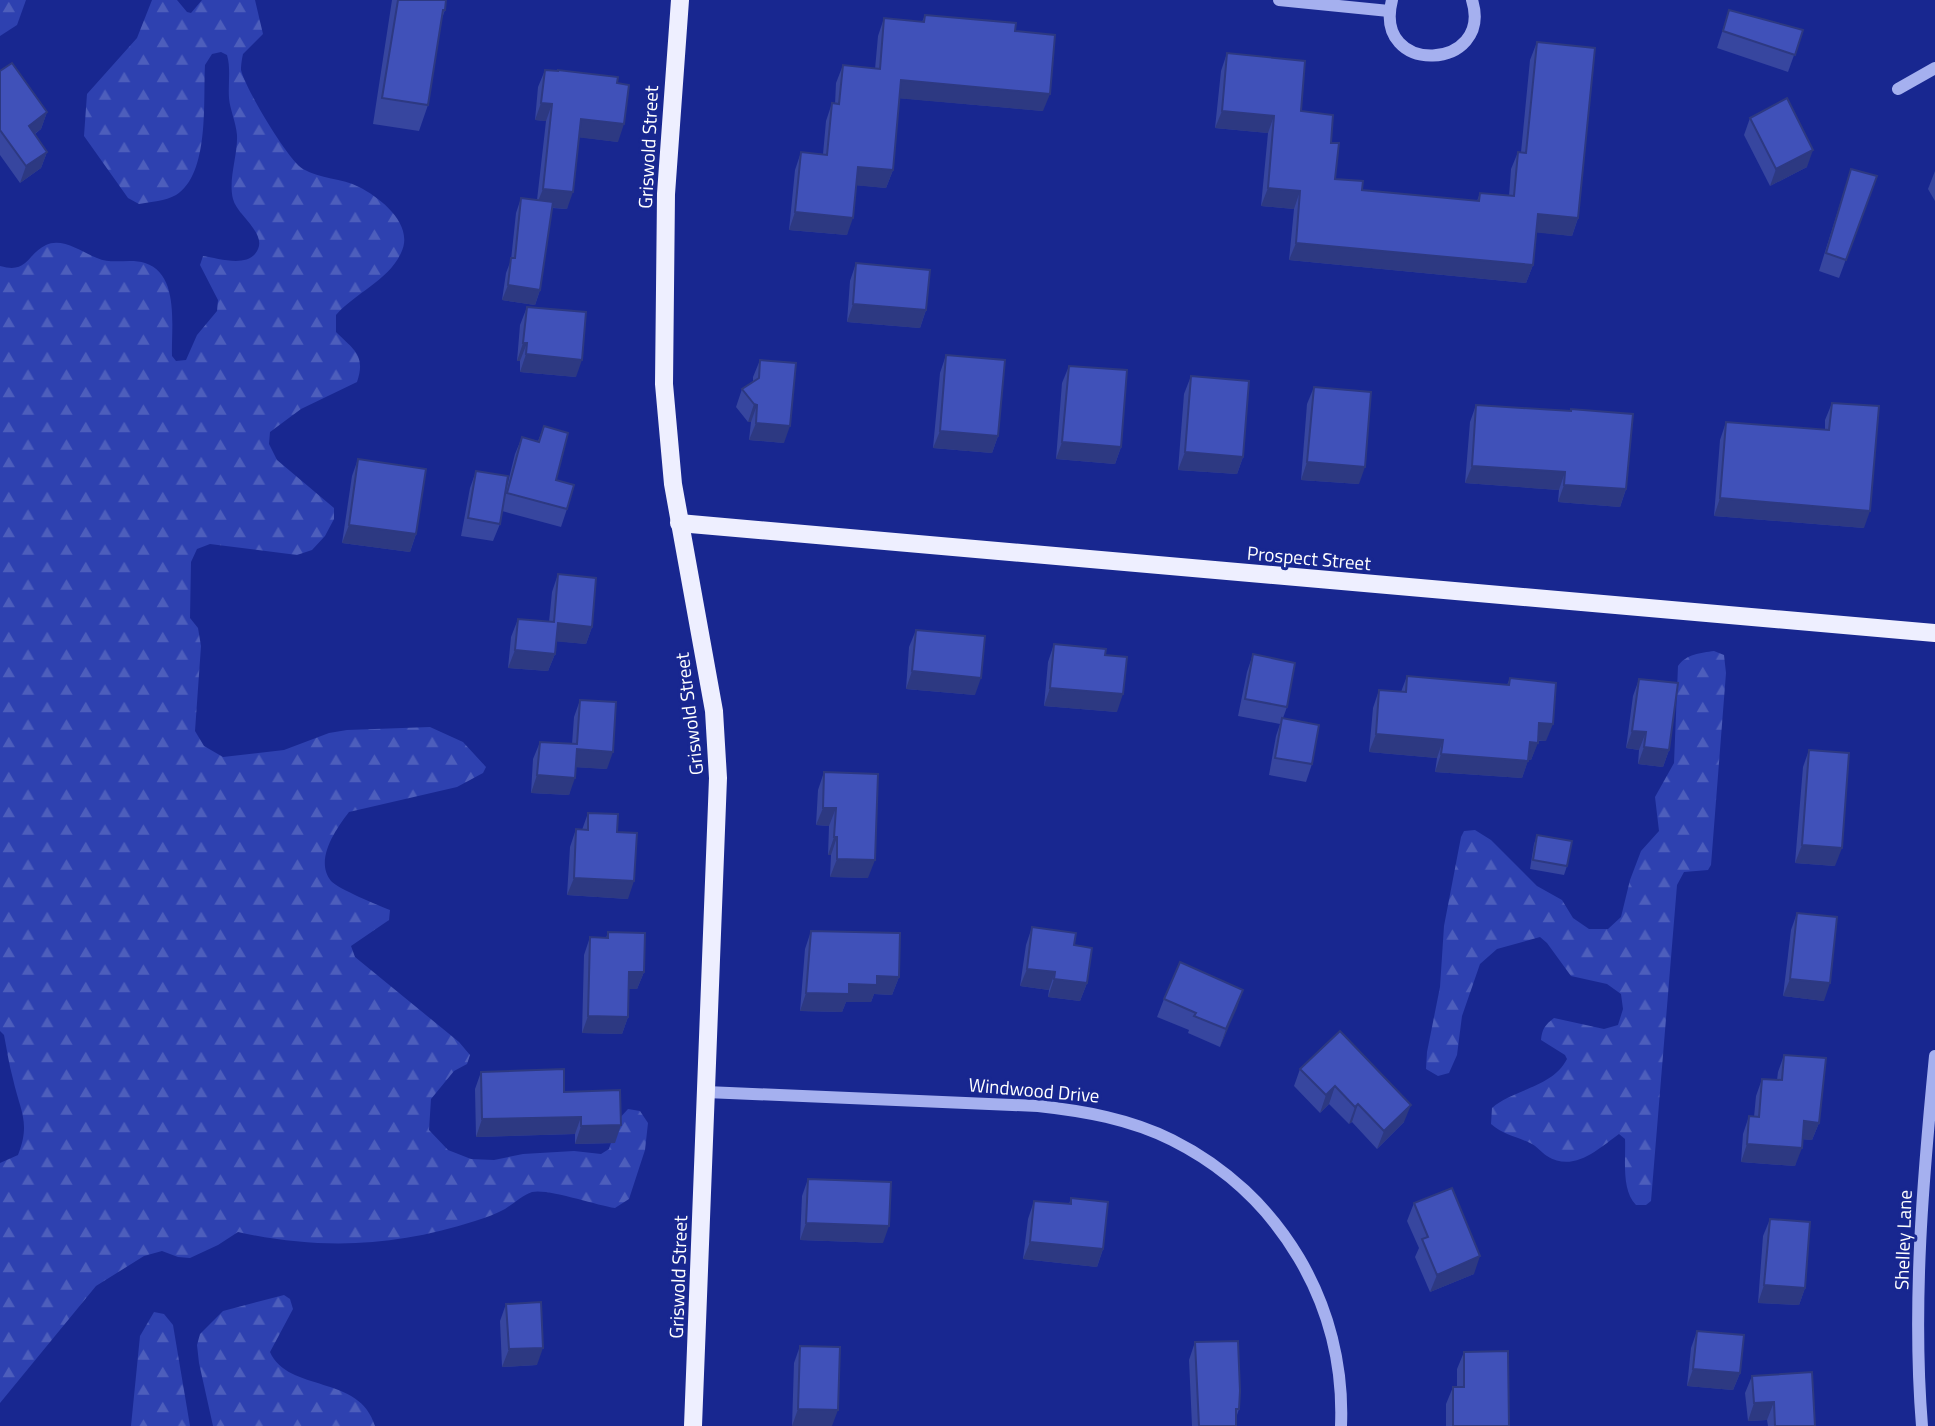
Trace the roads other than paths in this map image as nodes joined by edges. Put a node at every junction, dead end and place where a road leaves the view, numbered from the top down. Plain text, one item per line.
1 (680, 0) edge
2 (1279, 0) edge
3 (1472, 0) edge
4 (1391, 5) edge
5 (1935, 68) edge
6 (1898, 89) dead end
7 (679, 523) junction
8 (1935, 633) edge
9 (1935, 1056) edge
10 (706, 1092) junction
11 (693, 1426) edge
12 (1341, 1426) edge
13 (1922, 1426) edge

1 - 7 main road, Griswold Street
2 - 4 street
3 - 4 street
5 - 6 street
7 - 8 main road, Prospect Street
7 - 10 main road, Griswold Street
9 - 13 street, Shelley Lane
10 - 11 main road, Griswold Street
10 - 12 street, Windwood Drive

